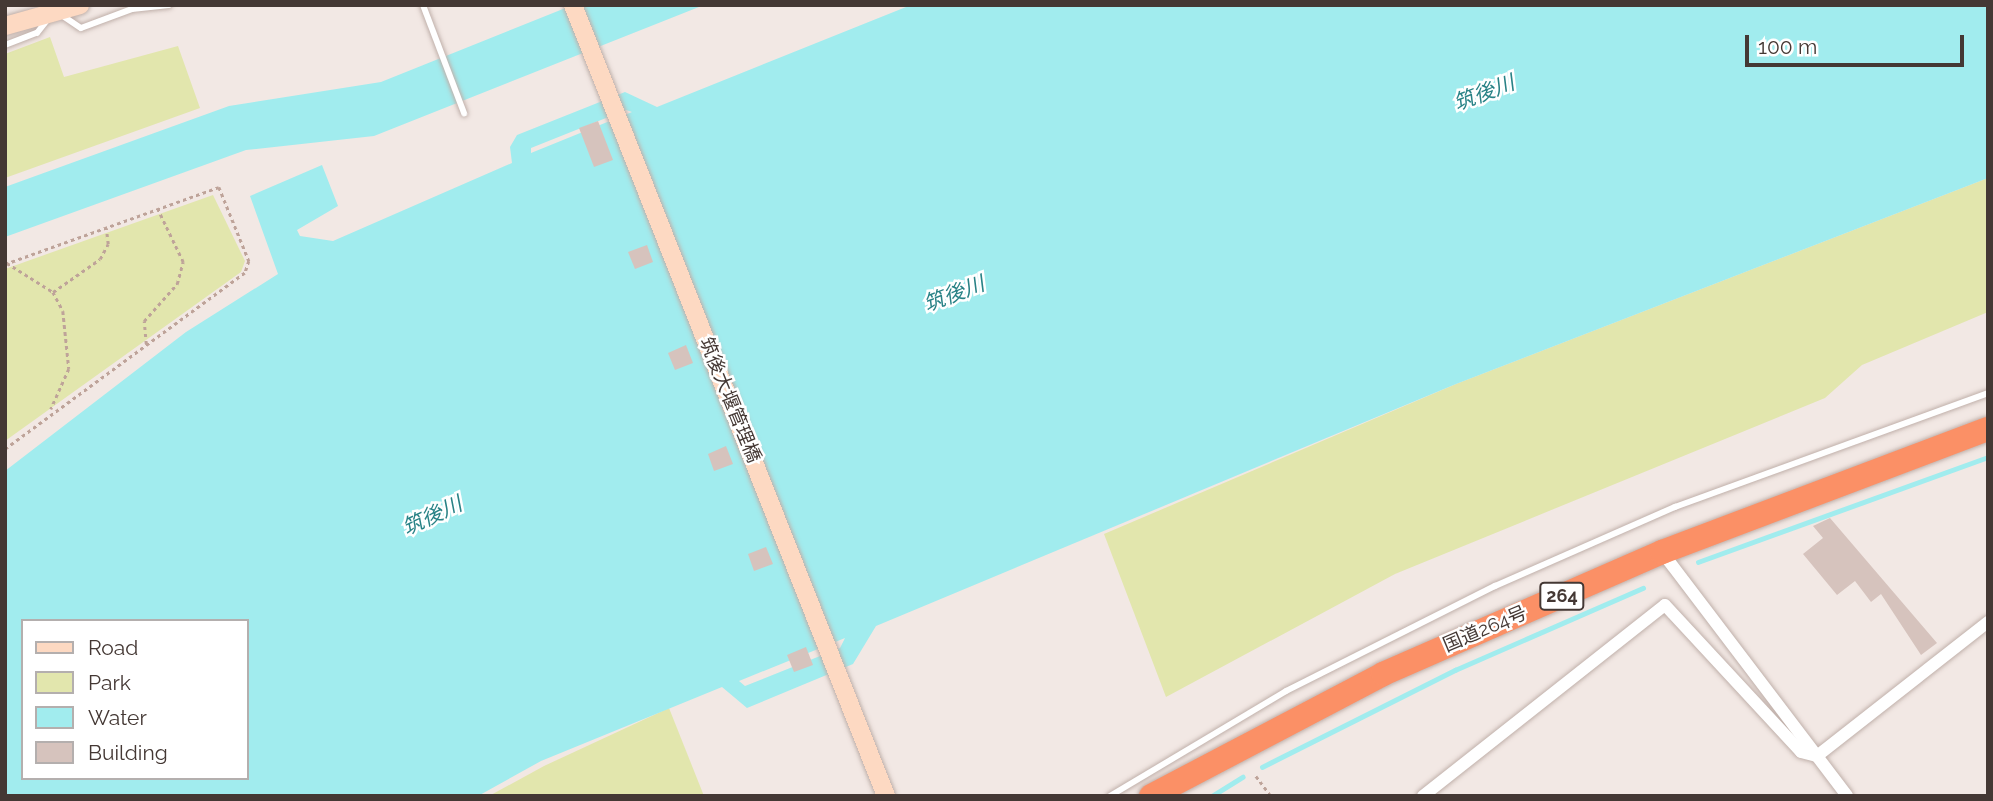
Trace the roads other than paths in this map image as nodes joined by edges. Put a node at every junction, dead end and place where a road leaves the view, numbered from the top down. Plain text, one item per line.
1 (80, 5) edge
2 (169, 5) edge
3 (423, 5) edge
4 (573, 5) edge
5 (54, 8) edge
6 (5, 26) edge
7 (5, 45) edge
8 (464, 113) dead end
9 (1988, 393) edge
10 (1988, 429) edge
11 (1662, 552) junction
12 (1988, 622) edge
13 (1817, 757) junction
14 (886, 796) edge
15 (1110, 796) edge
16 (1151, 796) edge
17 (1423, 796) edge
18 (1847, 796) edge

1 - 5 street
2 - 5 lane
3 - 8 lane
4 - 14 street, 筑後大堰管理橋
5 - 6 street
5 - 7 lane
9 - 15 lane
10 - 11 highway, 国道264号 / 264
11 - 13 street
11 - 16 highway, 国道264号 / 264
12 - 13 street
13 - 17 street
13 - 18 street

